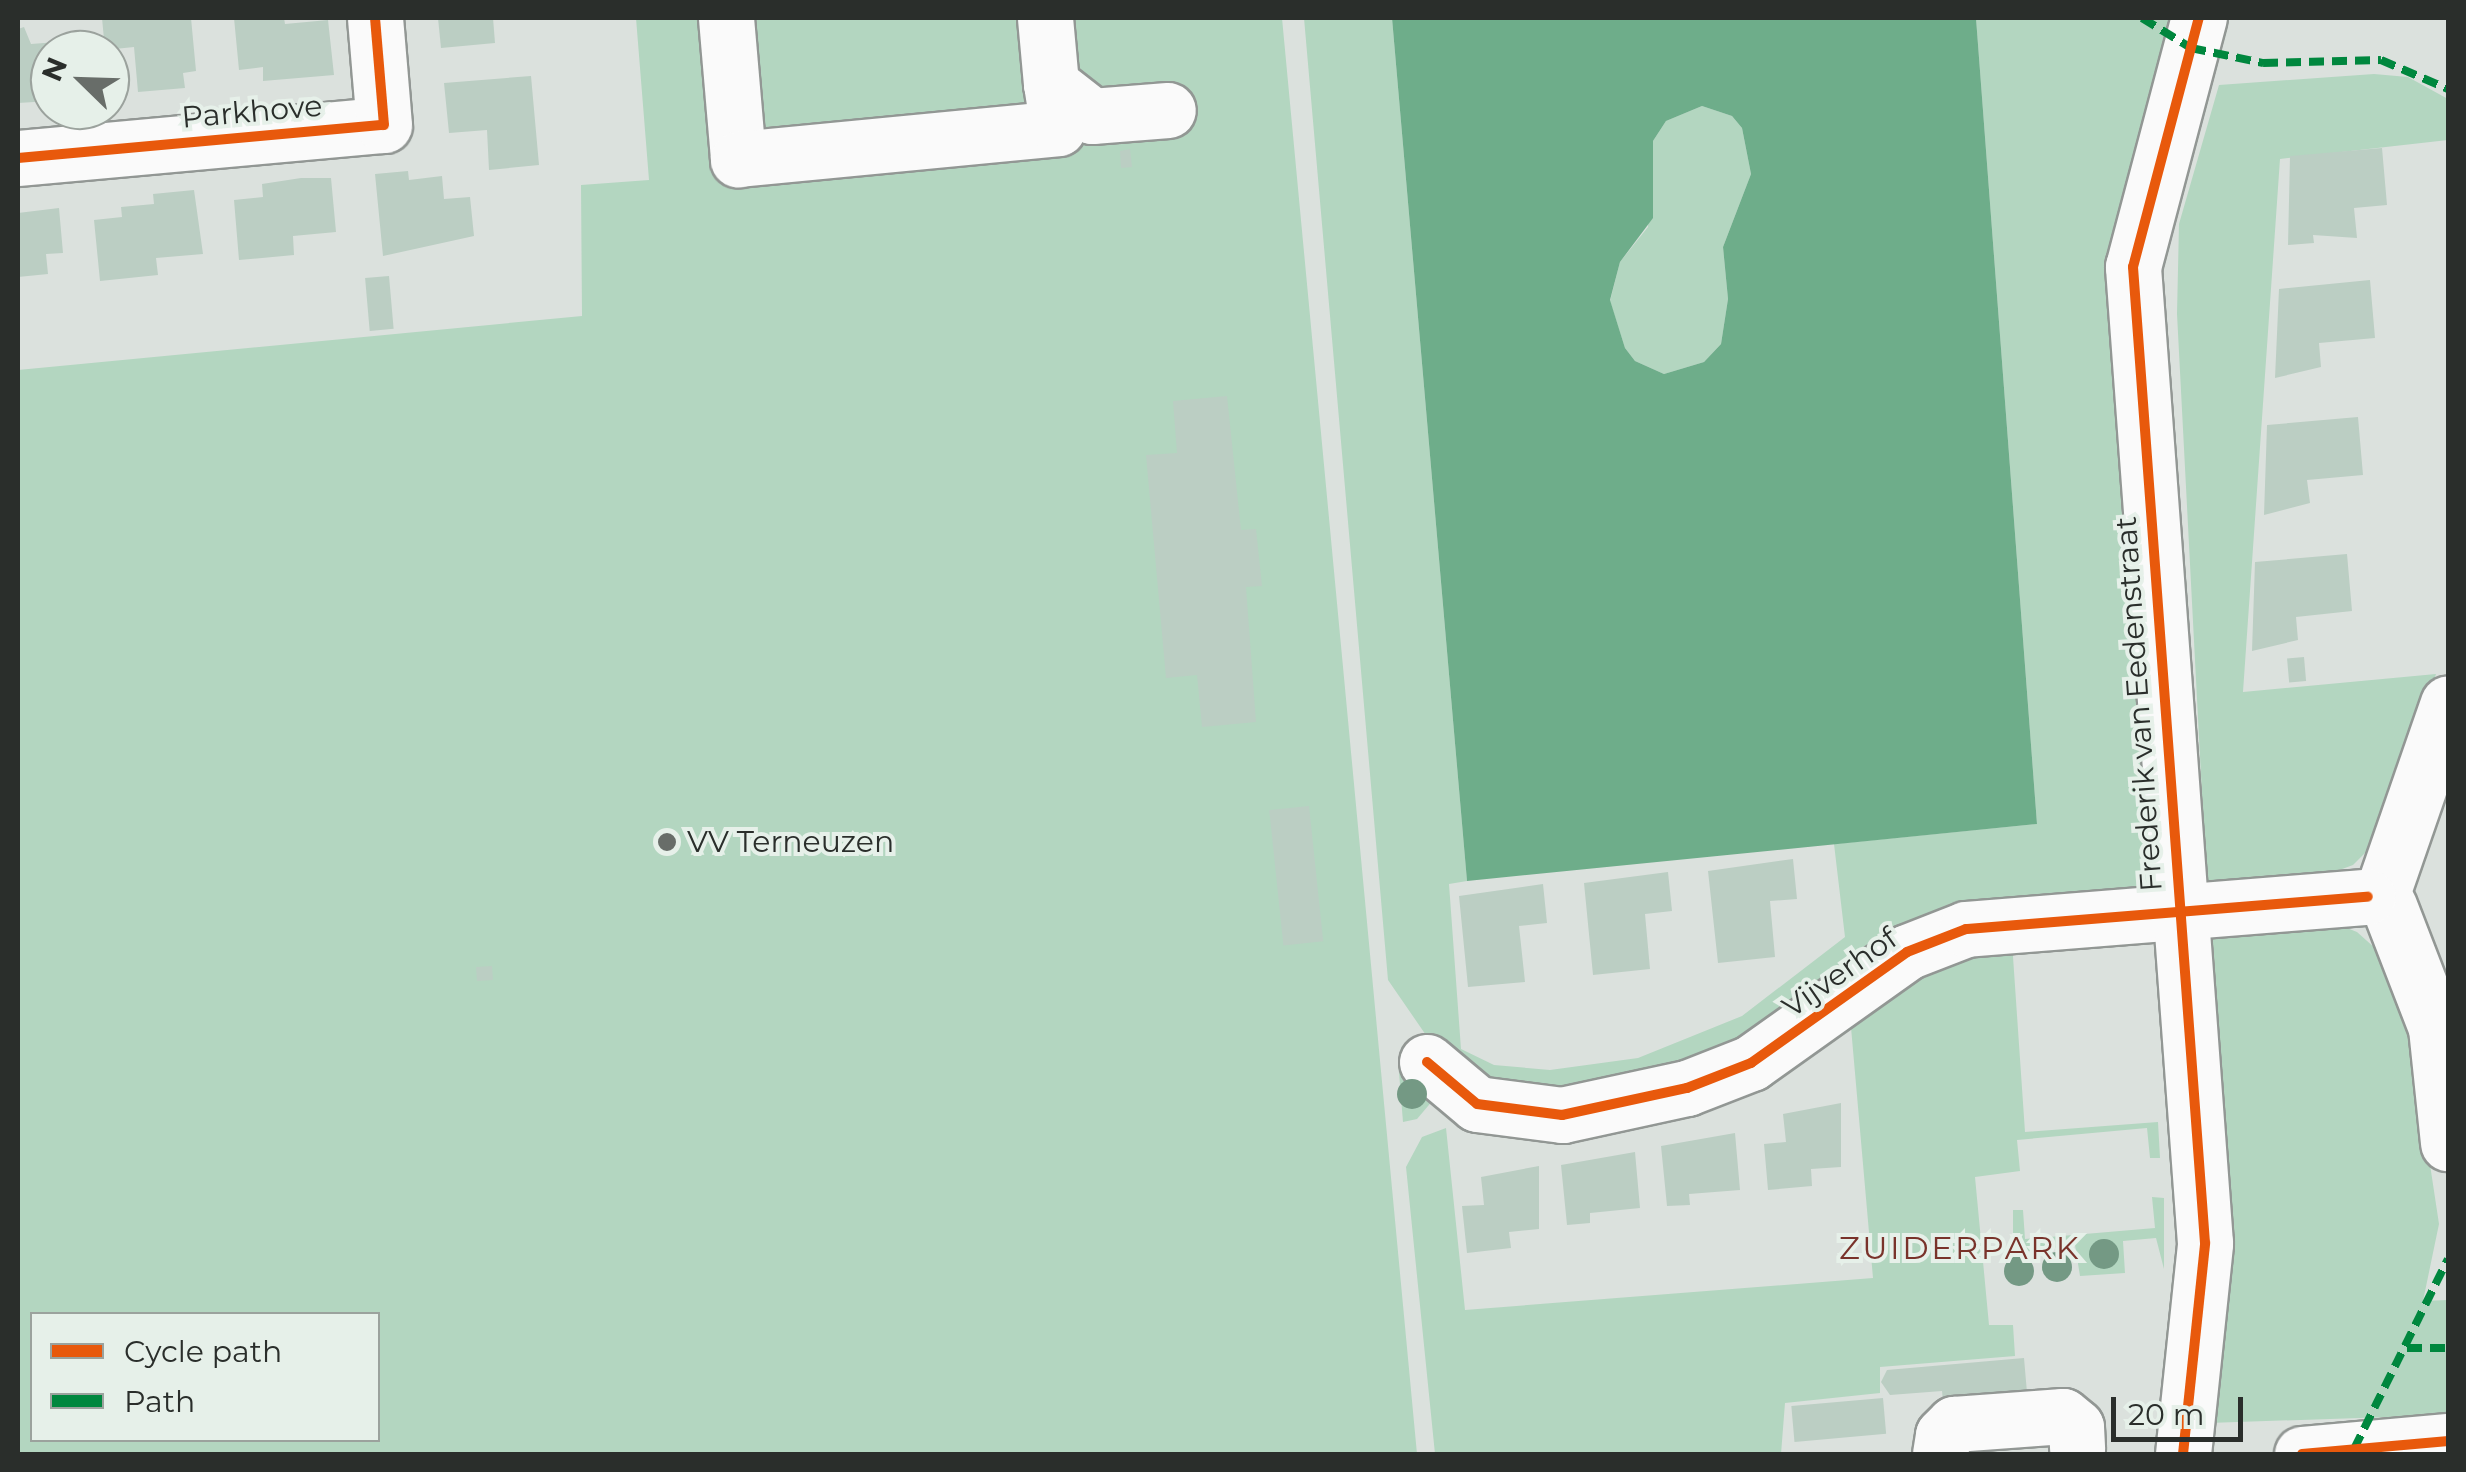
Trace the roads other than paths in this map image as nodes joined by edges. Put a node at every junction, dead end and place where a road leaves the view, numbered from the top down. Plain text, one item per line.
1 (375, 18) edge
2 (726, 18) edge
3 (1046, 18) edge
4 (2199, 18) edge
5 (1051, 84) junction
6 (1168, 110) dead end
7 (18, 158) edge
8 (2448, 702) edge
9 (2381, 895) junction
10 (2179, 909) junction
11 (1427, 1062) dead end
12 (1477, 1104) junction
13 (1426, 1124) dead end
14 (2448, 1143) edge
15 (2448, 1441) edge
16 (2392, 1450) edge
17 (2077, 1452) edge
18 (1940, 1454) edge
19 (1948, 1454) edge
20 (2183, 1454) edge
21 (2302, 1454) edge

1 - 7 street, Parkhove
2 - 5 street
3 - 5 street
4 - 10 street, Frederik van Eedenstraat
5 - 6 street
8 - 9 street
9 - 10 street, Vijverhof
9 - 14 street
10 - 12 street, Vijverhof
10 - 20 street, Frederik van Eedenstraat
11 - 12 street
12 - 13 street, Vijverhof
15 - 16 street
16 - 21 street
17 - 18 street
17 - 19 street

